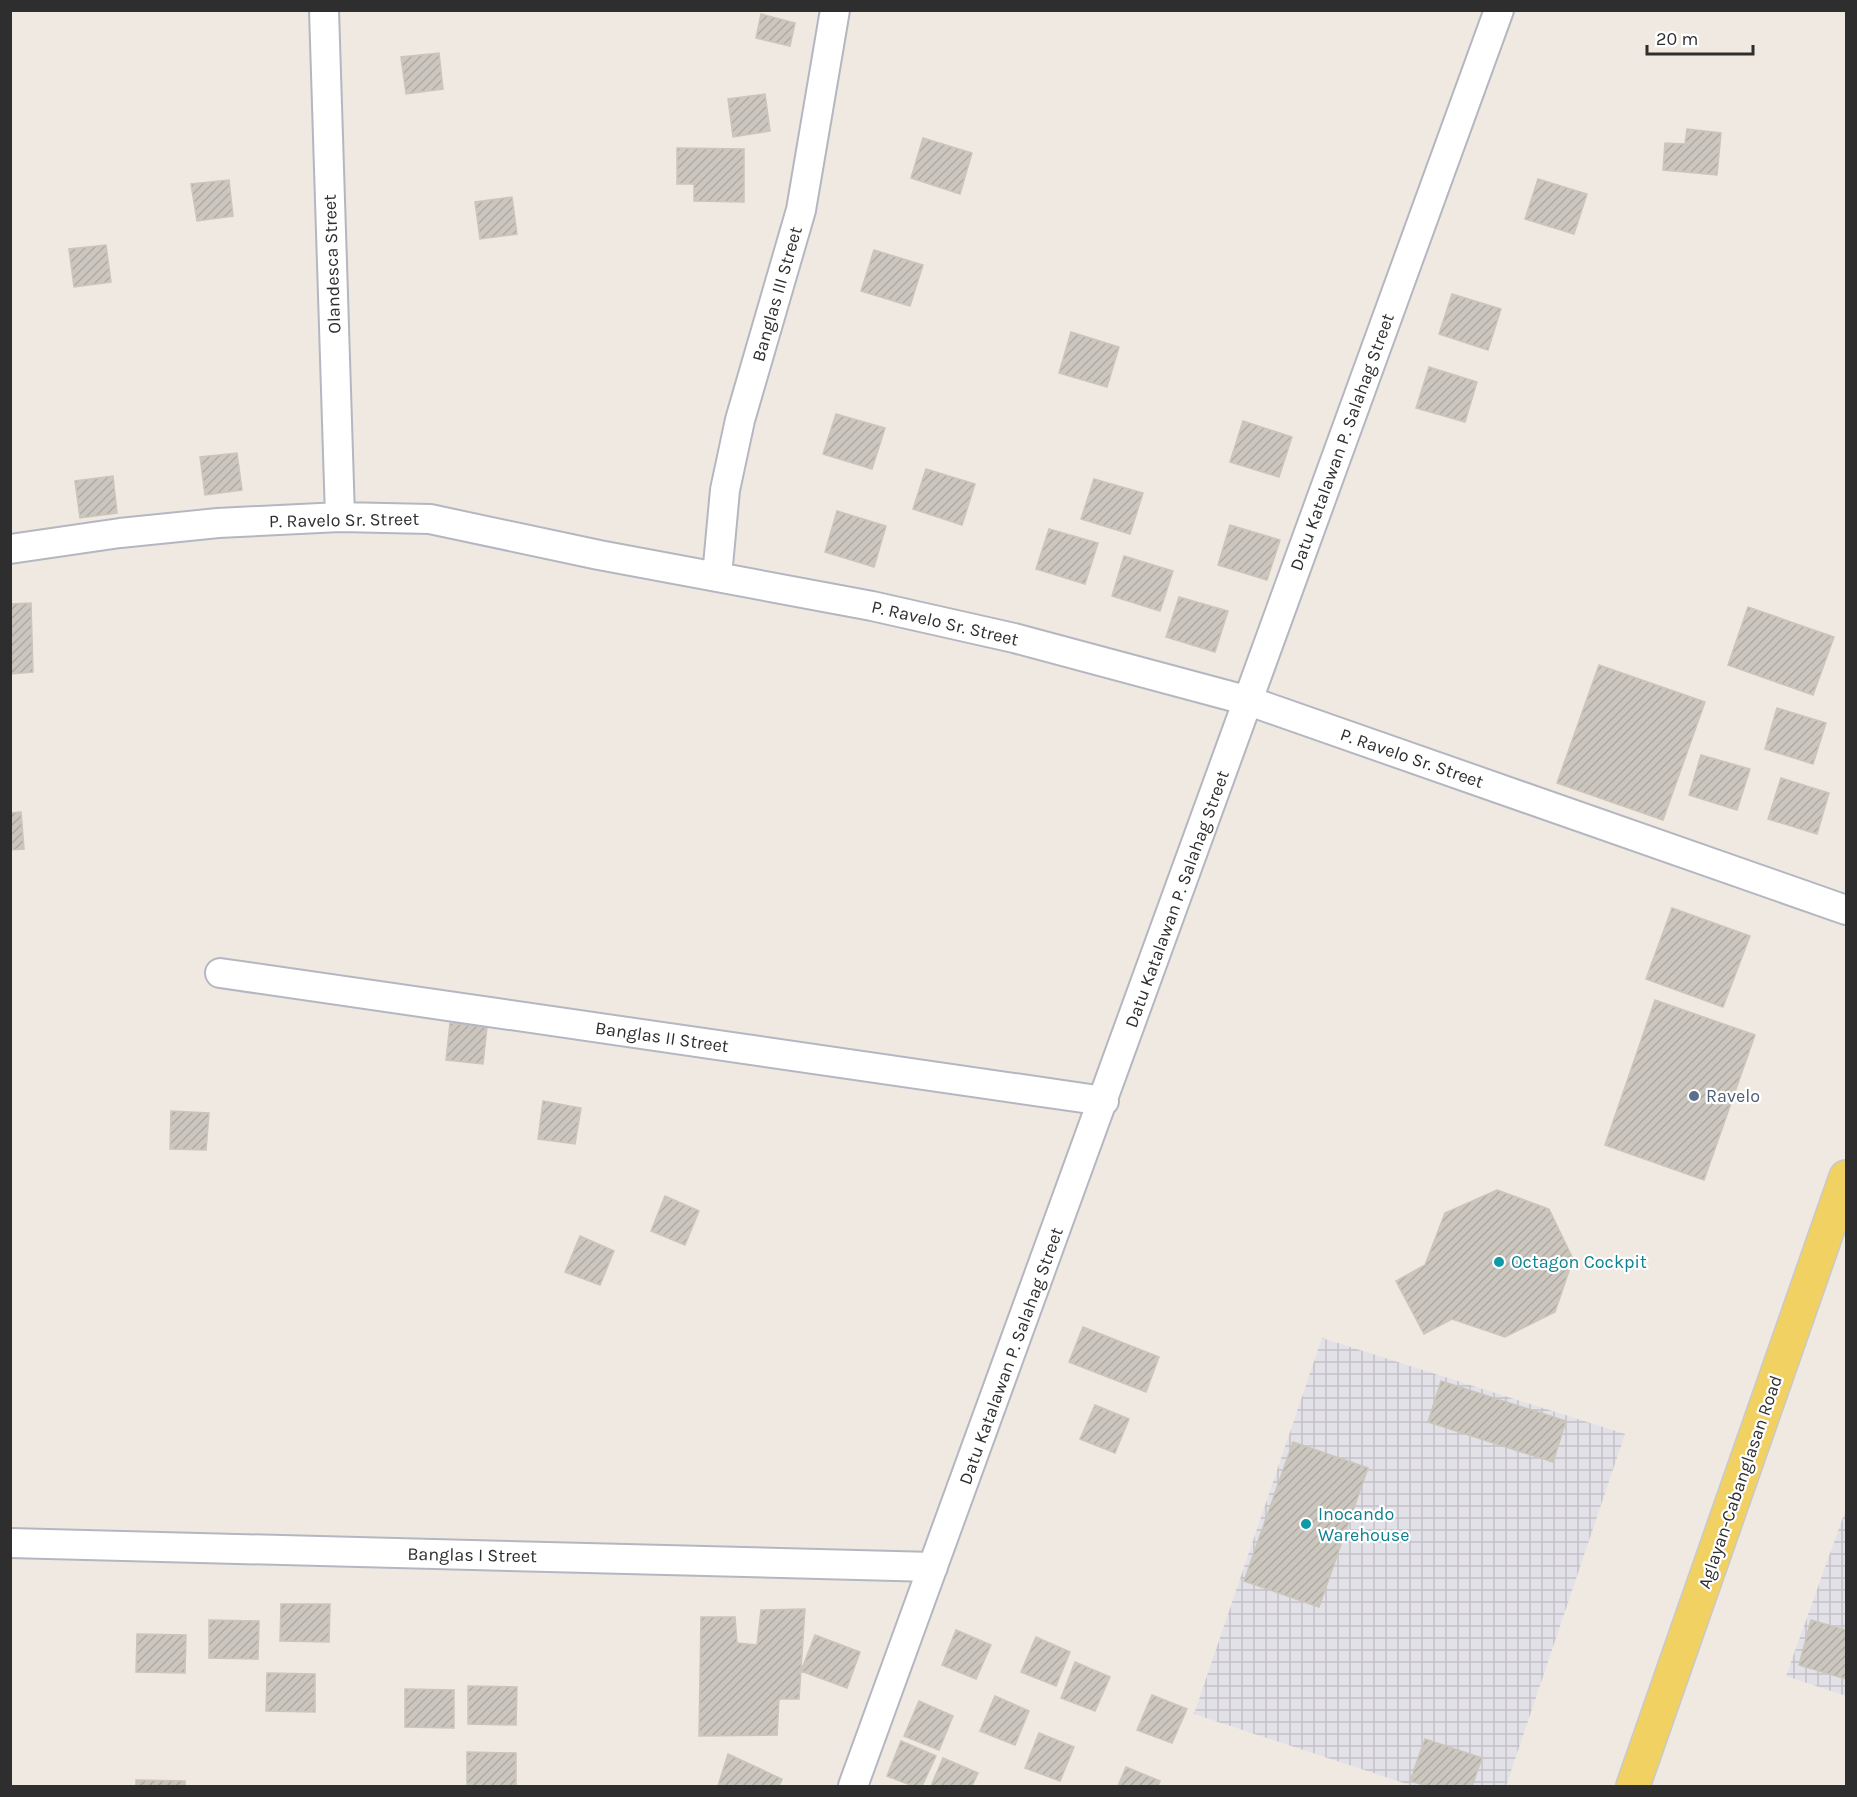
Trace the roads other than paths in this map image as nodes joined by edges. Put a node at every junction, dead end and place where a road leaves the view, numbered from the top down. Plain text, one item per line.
1 (324, 10) edge
2 (835, 10) edge
3 (1499, 10) edge
4 (340, 517) junction
5 (10, 549) edge
6 (717, 576) junction
7 (1249, 701) junction
8 (1846, 910) edge
9 (220, 974) dead end
10 (1104, 1101) junction
11 (1846, 1176) edge
12 (10, 1544) edge
13 (933, 1567) junction
14 (853, 1786) edge
15 (1633, 1786) edge

1 - 4 street, Olandesca Street
2 - 6 street, Banglas III Street
3 - 7 street, Datu Katalawan P. Salahag Street
4 - 5 street, P. Ravelo Sr. Street
4 - 6 street, P. Ravelo Sr. Street
6 - 7 street, P. Ravelo Sr. Street
7 - 8 street, P. Ravelo Sr. Street
7 - 10 street, Datu Katalawan P. Salahag Street
9 - 10 street, Banglas II Street
10 - 13 street, Datu Katalawan P. Salahag Street
11 - 15 main road, Aglayan-Cabanglasan Road
12 - 13 street, Banglas I Street
13 - 14 street, Datu Katalawan P. Salahag Street

